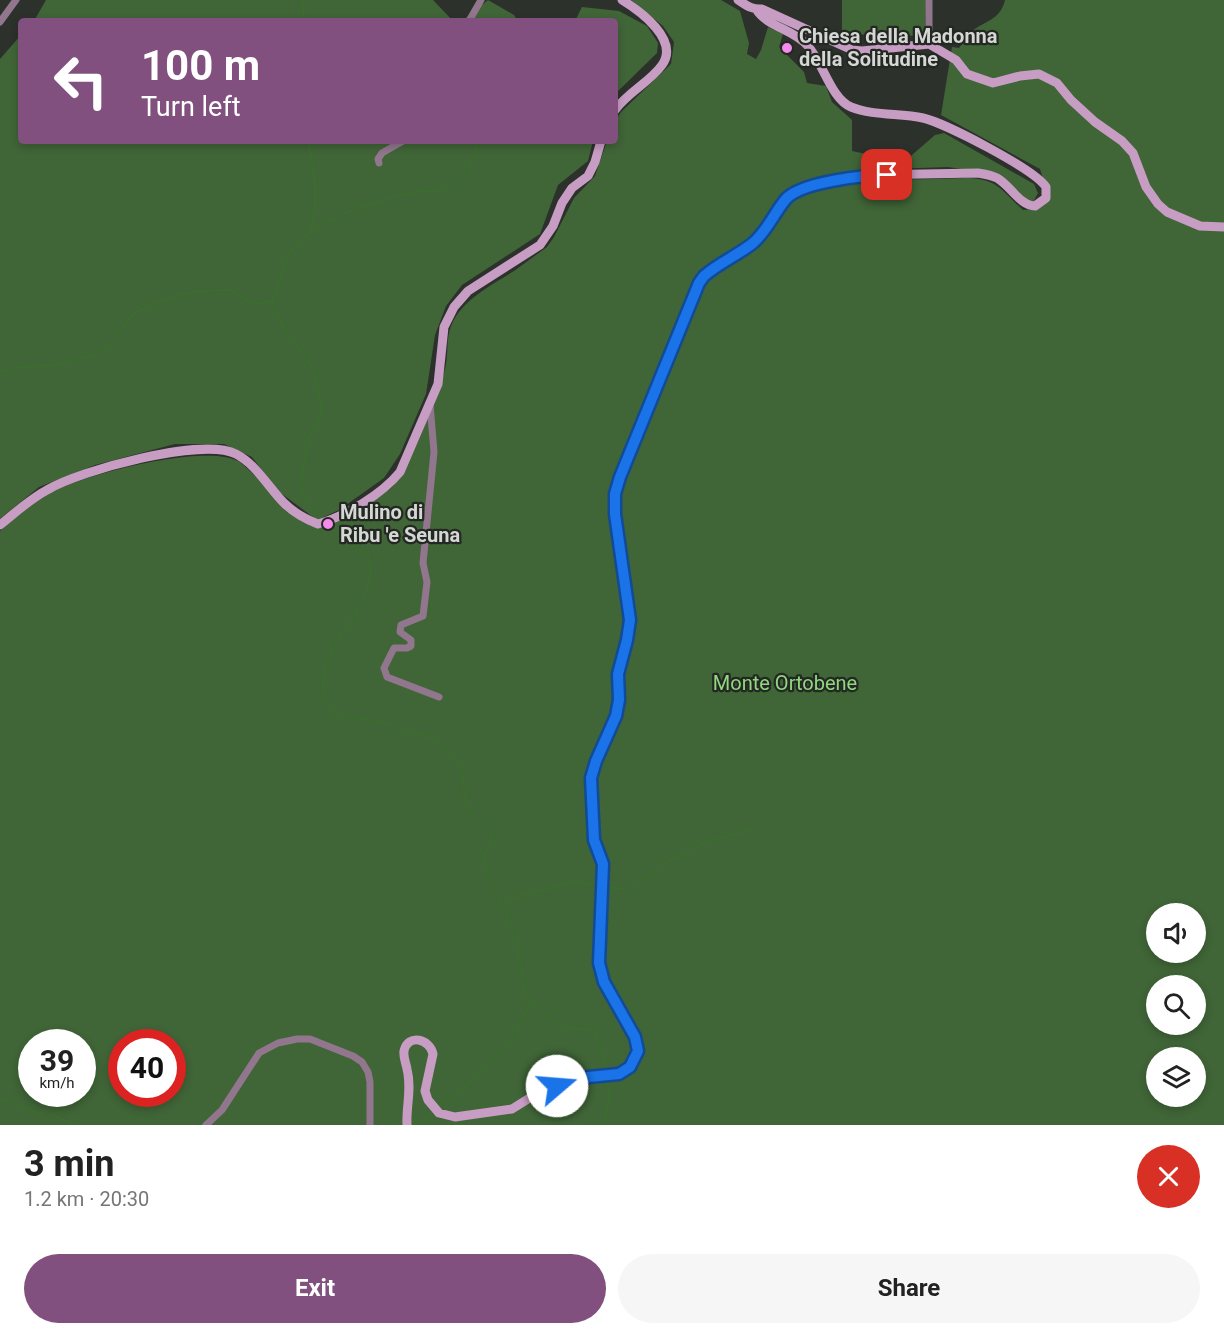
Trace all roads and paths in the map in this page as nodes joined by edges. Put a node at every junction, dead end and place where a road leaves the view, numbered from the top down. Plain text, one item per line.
1 (16, 0) edge
2 (481, 0) edge
3 (622, 0) edge
4 (738, 0) edge
5 (929, 0) edge
6 (756, 9) junction
7 (471, 18) edge
8 (0, 22) edge
9 (929, 44) junction
10 (618, 107) edge
11 (398, 144) edge
12 (600, 144) edge
13 (379, 163) dead end
14 (1224, 227) edge
15 (430, 404) junction
16 (0, 525) edge
17 (440, 696) dead end
18 (406, 1121) edge
19 (206, 1125) edge
20 (370, 1125) edge

1 - 8 street
2 - 7 street
3 - 10 street
4 - 6 street
5 - 9 street
6 - 9 street
6 - 18 street
9 - 14 street
11 - 13 street
12 - 15 street
15 - 16 street
15 - 17 street
19 - 20 street

